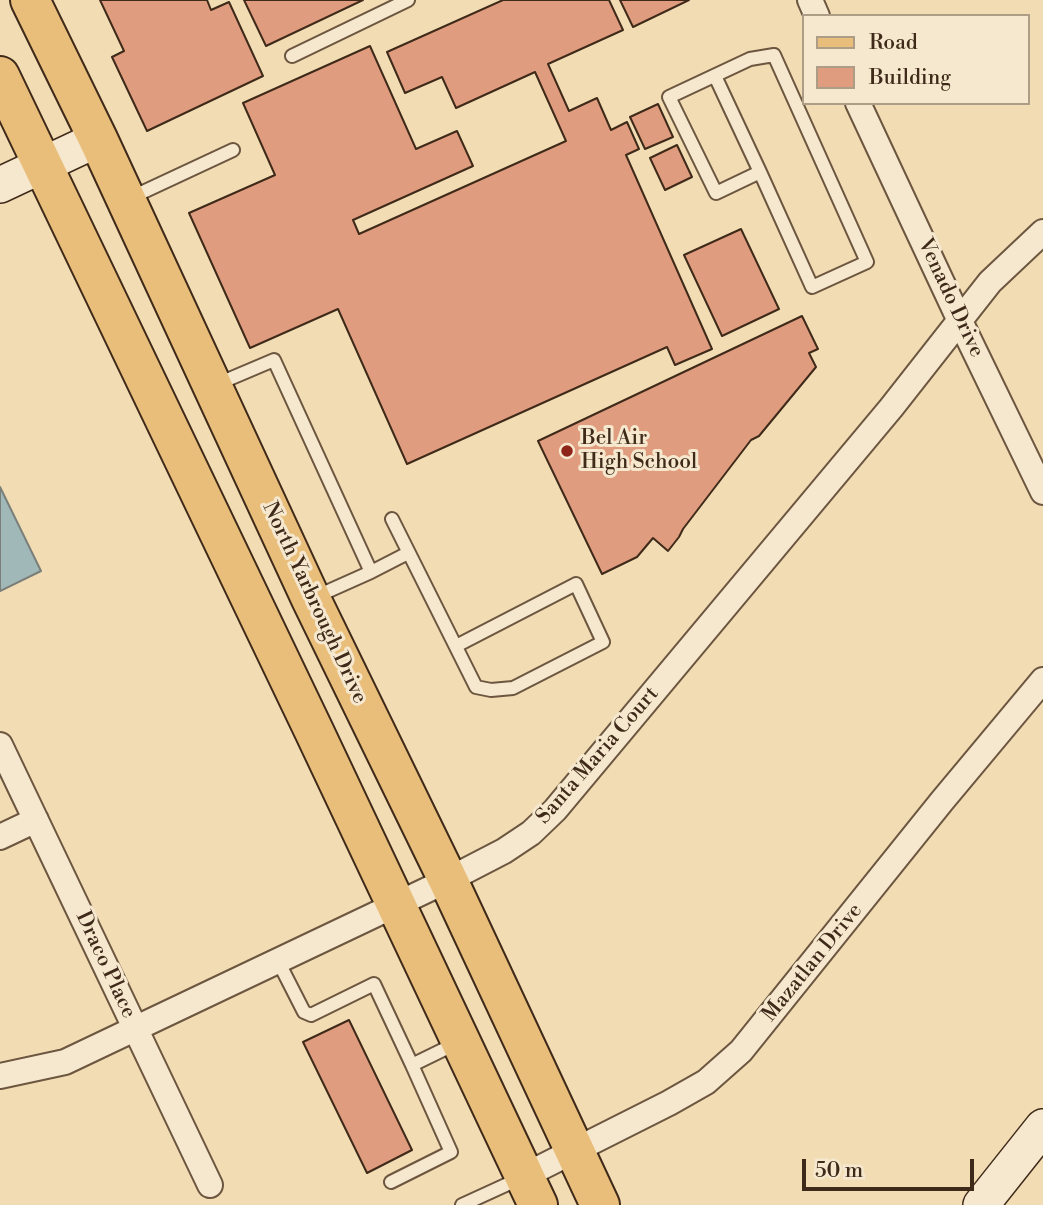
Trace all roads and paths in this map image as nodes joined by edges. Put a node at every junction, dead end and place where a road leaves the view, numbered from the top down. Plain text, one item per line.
1 (30, 0) edge
2 (408, 0) edge
3 (292, 56) dead end
4 (715, 75) junction
5 (0, 76) edge
6 (859, 105) edge
7 (98, 139) junction
8 (233, 150) dead end
9 (42, 166) junction
10 (760, 172) junction
11 (0, 185) edge
12 (126, 200) junction
13 (1043, 232) edge
14 (960, 321) junction
15 (212, 386) junction
16 (1043, 492) edge
17 (392, 519) dead end
18 (408, 553) junction
19 (371, 572) junction
20 (311, 599) junction
21 (260, 620) junction
22 (456, 646) junction
23 (1043, 680) edge
24 (0, 745) edge
25 (36, 820) junction
26 (0, 837) edge
27 (447, 880) junction
28 (395, 905) junction
29 (278, 961) junction
30 (136, 1029) junction
31 (460, 1042) junction
32 (412, 1065) junction
33 (0, 1076) edge
34 (1043, 1127) edge
35 (575, 1151) junction
36 (391, 1182) dead end
37 (210, 1185) dead end
38 (531, 1190) edge
39 (462, 1205) edge
40 (600, 1205) edge
41 (981, 1205) edge

1 - 7 main road, North Yarbrough Drive
2 - 3 lane
4 - 10 lane
4 - 10 lane
4 - 10 lane
5 - 9 main road
6 - 14 street, Venado Drive
7 - 9 street
7 - 12 main road, North Yarbrough Drive
8 - 12 lane
9 - 11 street
9 - 21 main road
12 - 15 main road, North Yarbrough Drive
13 - 14 street, Santa Maria Court
14 - 16 street, Venado Drive
14 - 27 street, Santa Maria Court
15 - 19 lane
15 - 20 main road, North Yarbrough Drive
17 - 18 lane
18 - 19 lane
18 - 22 lane
19 - 20 lane
20 - 21 main road
20 - 27 main road, North Yarbrough Drive
21 - 28 main road
22 - 22 lane
23 - 35 street, Mazatlan Drive
24 - 25 street, Draco Place
25 - 26 street
25 - 30 street, Draco Place
27 - 28 street, Santa Maria Court
27 - 35 main road, North Yarbrough Drive
28 - 29 street, Santa Maria Court
28 - 31 main road
29 - 30 street, Santa Maria Court
29 - 32 lane
30 - 33 street, Santa Maria Court
30 - 37 street, Draco Place
31 - 32 lane
31 - 38 main road
32 - 36 lane
34 - 41 street
35 - 38 street, Mazatlan Drive
35 - 40 main road, North Yarbrough Drive
38 - 39 lane

